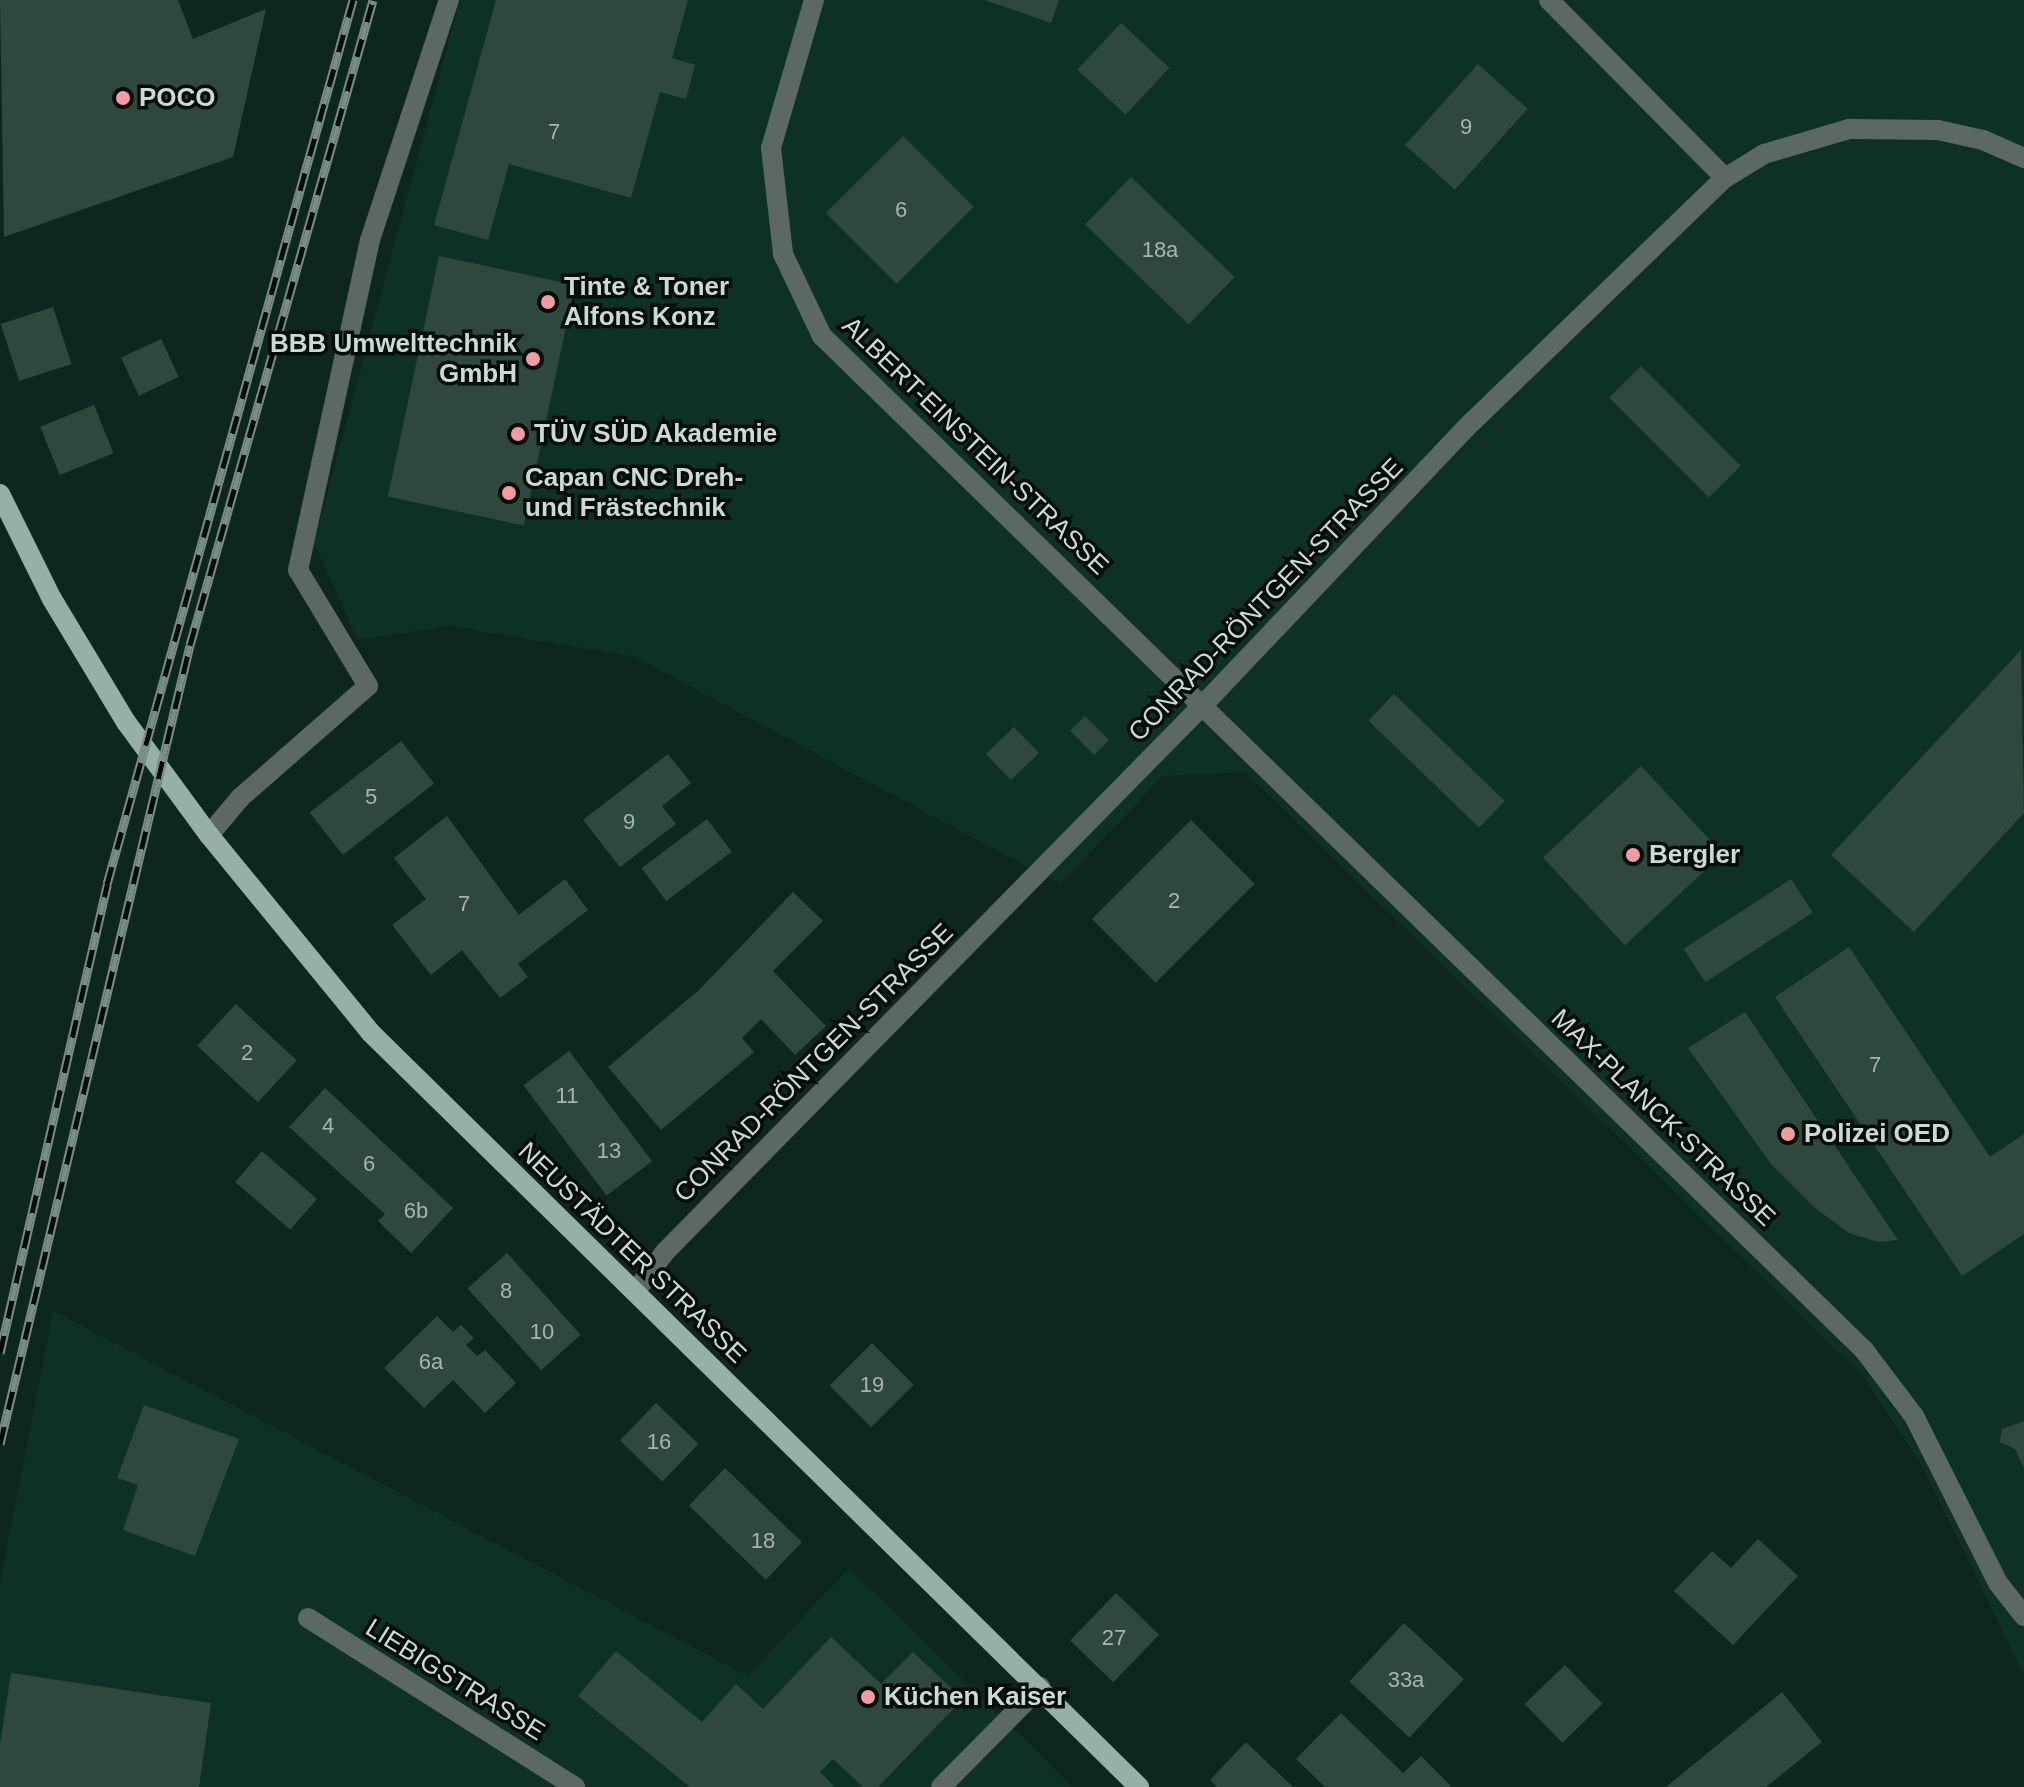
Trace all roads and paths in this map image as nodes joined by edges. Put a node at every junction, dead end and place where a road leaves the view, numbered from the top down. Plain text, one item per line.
1 (449, 0) edge
2 (814, 0) edge
3 (1549, 0) edge
4 (2024, 158) edge
5 (1725, 178) junction
6 (0, 494) edge
7 (1203, 705) junction
8 (209, 835) junction
9 (635, 1292) junction
10 (2024, 1616) edge
11 (308, 1618) dead end
12 (1040, 1687) junction
13 (575, 1787) edge
14 (941, 1787) edge
15 (1139, 1787) edge

1 - 8 street
2 - 7 street, ALBERT-EINSTEIN-STRASSE
3 - 5 street
4 - 5 street, CONRAD-RÖNTGEN-STRASSE
5 - 7 street, CONRAD-RÖNTGEN-STRASSE
6 - 8 main road, NEUSTÄDTER STRASSE
7 - 9 street, CONRAD-RÖNTGEN-STRASSE
7 - 10 street, MAX-PLANCK-STRASSE
8 - 9 main road, NEUSTÄDTER STRASSE
9 - 12 main road, NEUSTÄDTER STRASSE
11 - 13 street, LIEBIGSTRASSE
12 - 14 street
12 - 15 main road, NEUSTÄDTER STRASSE

